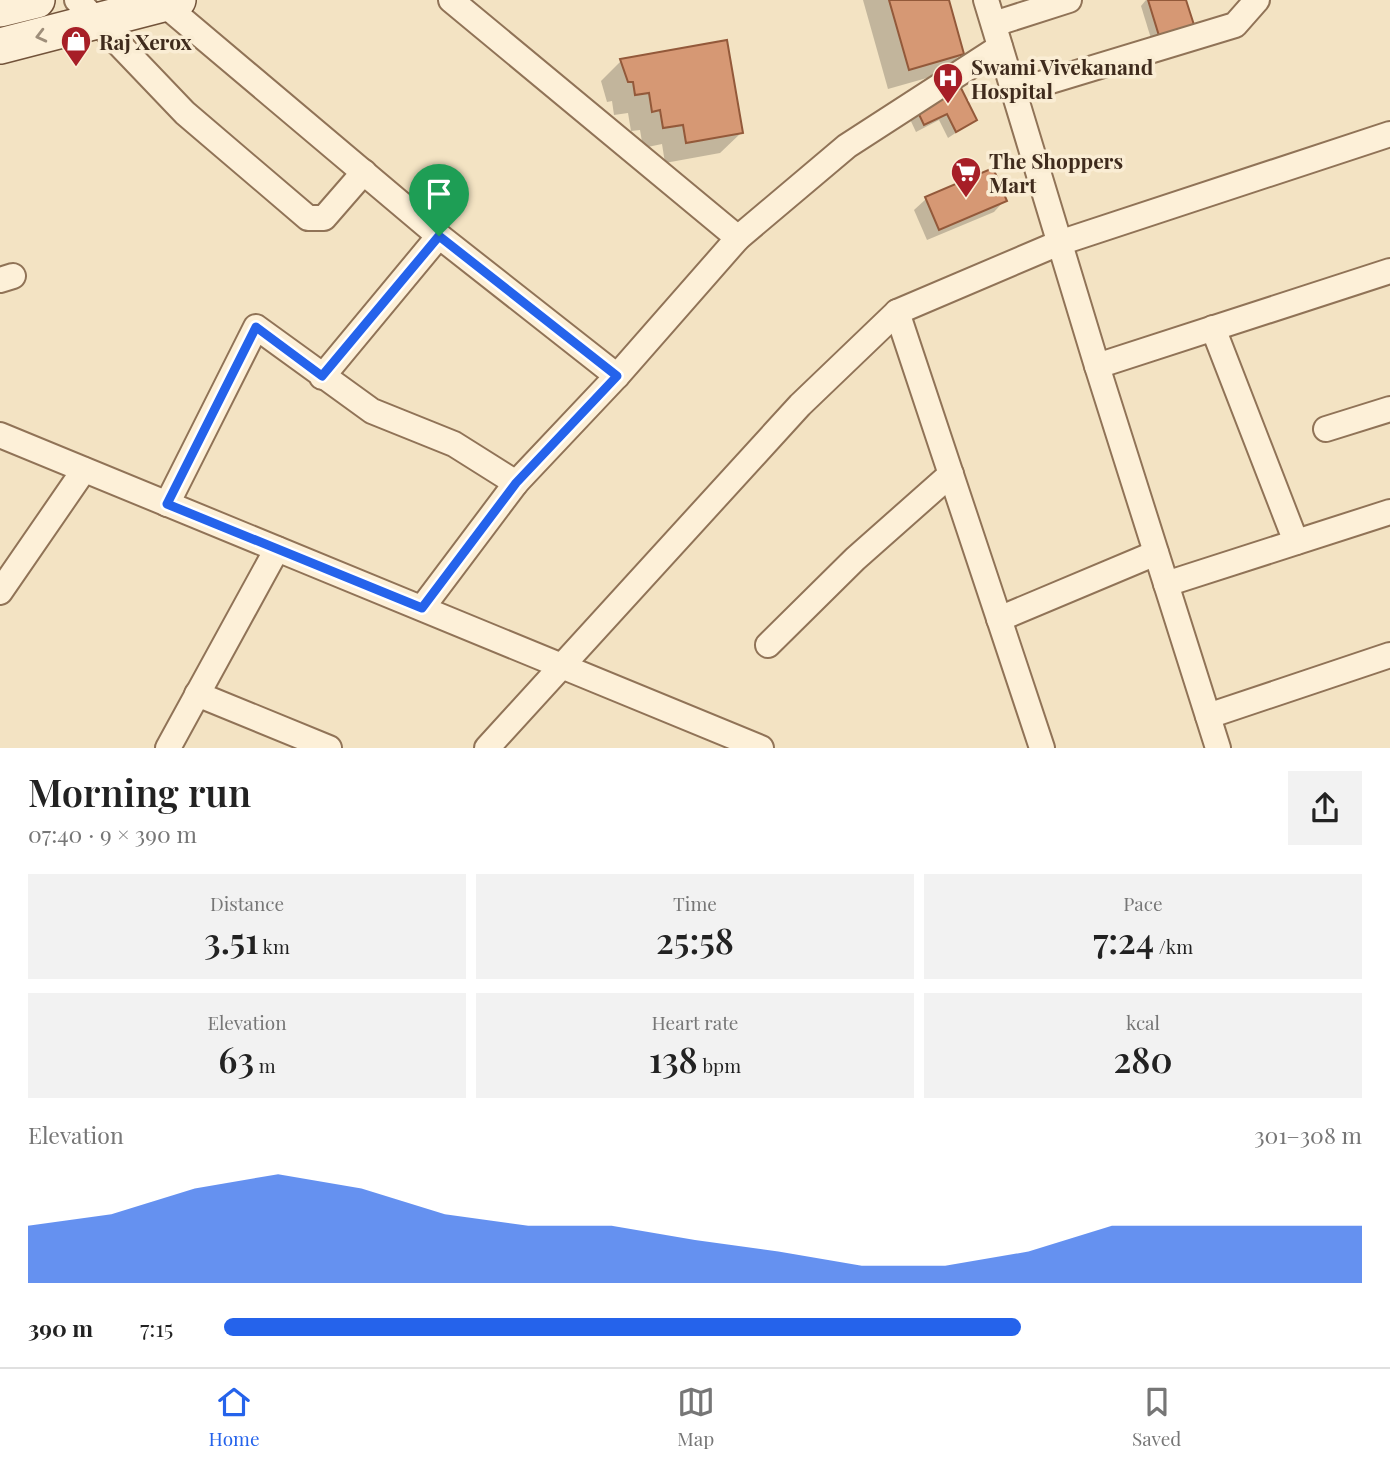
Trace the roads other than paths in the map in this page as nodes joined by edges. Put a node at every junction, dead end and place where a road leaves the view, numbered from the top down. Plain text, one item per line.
1 (37, 0) edge
2 (451, 0) edge
3 (986, 0) edge
4 (1069, 0) edge
5 (1257, 0) edge
6 (171, 2) edge
7 (0, 9) edge
8 (88, 11) edge
9 (997, 35) junction
10 (0, 46) edge
11 (1014, 92) junction
12 (1390, 134) edge
13 (363, 172) junction
14 (439, 236) junction
15 (738, 238) junction
16 (1059, 243) junction
17 (1390, 271) edge
18 (897, 312) junction
19 (1213, 328) junction
20 (1097, 366) junction
21 (322, 376) junction
22 (617, 376) junction
23 (1390, 409) edge
24 (1326, 429) dead end
25 (0, 435) edge
26 (84, 470) junction
27 (951, 474) junction
28 (516, 483) junction
29 (167, 504) junction
30 (1390, 512) edge
31 (1296, 542) junction
32 (277, 549) junction
33 (1156, 553) junction
34 (1166, 584) junction
35 (0, 592) edge
36 (422, 608) junction
37 (999, 619) junction
38 (768, 645) dead end
39 (1390, 655) edge
40 (564, 666) junction
41 (197, 694) junction
42 (1208, 716) junction
43 (168, 747) edge
44 (329, 747) edge
45 (487, 747) edge
46 (761, 747) edge
47 (1042, 747) edge
48 (1218, 747) edge

1 - 7 main road
2 - 15 street
3 - 9 street
4 - 9 street
5 - 11 street
6 - 8 main road
6 - 13 street
8 -> 10 main road
8 - 13 street
9 - 11 street
9 - 15 street
11 - 16 street
12 - 16 street
13 - 14 street
14 - 21 street
14 - 22 street
15 - 22 street
16 - 18 street
16 - 20 street
17 - 19 street
18 - 27 street
18 - 40 street
19 - 20 street
19 - 31 street
20 - 33 street
21 - 28 street
21 - 29 street
22 - 28 street
23 - 24 street
25 - 26 street
26 - 29 street
26 - 35 street
27 - 37 street
27 - 38 street
28 - 36 street
29 - 32 street
30 - 31 street
31 - 34 street
32 - 36 street
32 - 41 street
33 - 34 street
33 - 37 street
34 - 42 street
36 - 40 street
37 - 47 street
39 - 42 street
40 - 45 street
40 - 46 street
41 - 43 street
41 - 44 street
42 - 48 street

